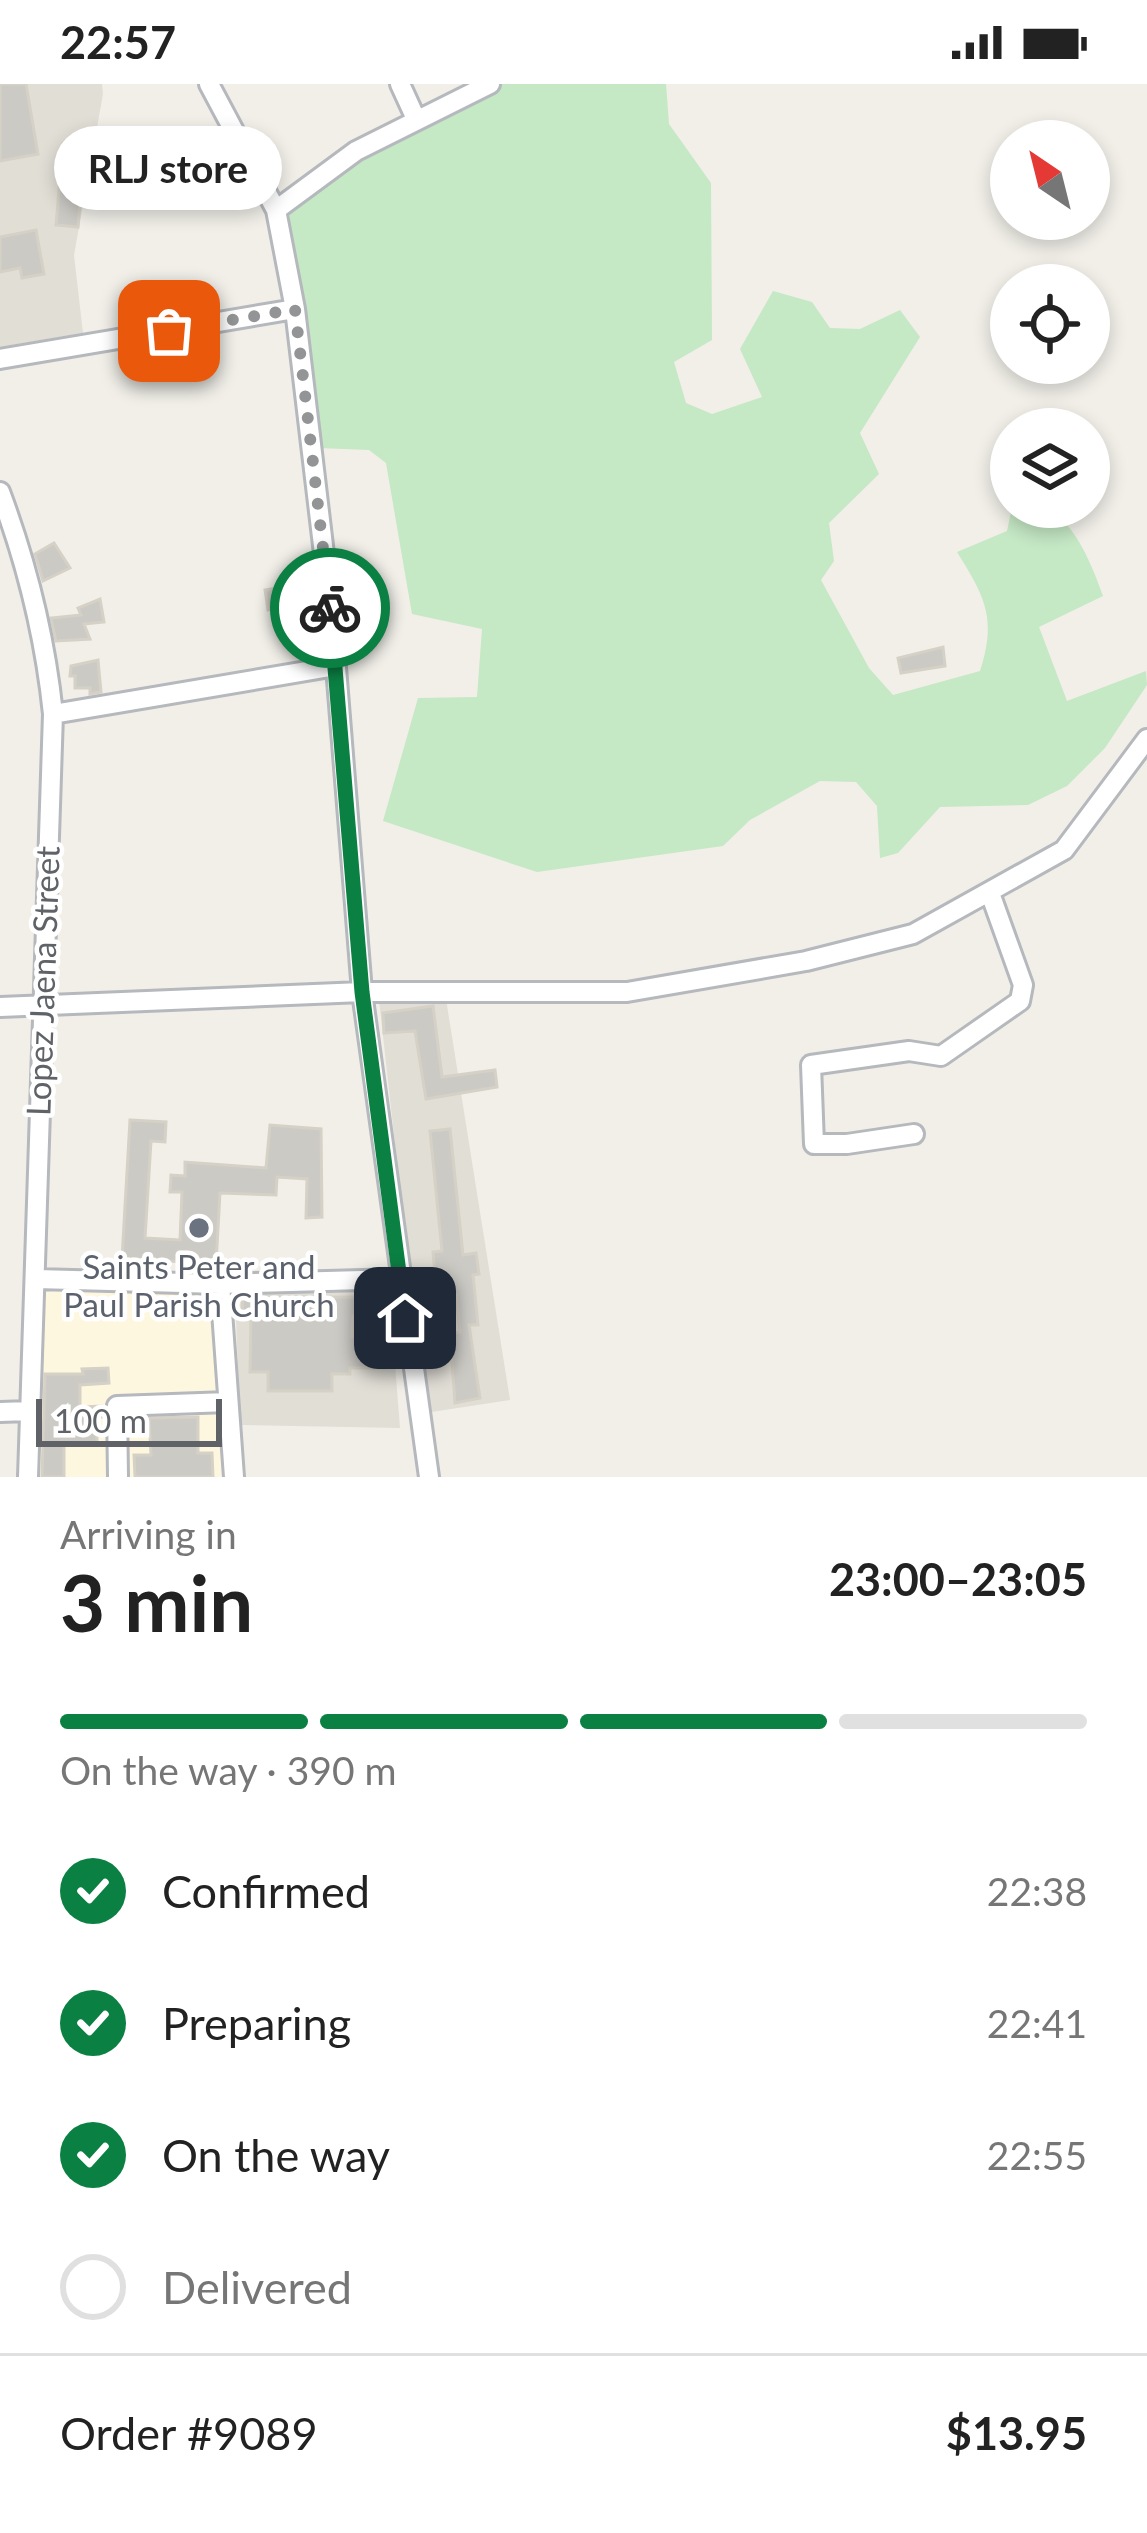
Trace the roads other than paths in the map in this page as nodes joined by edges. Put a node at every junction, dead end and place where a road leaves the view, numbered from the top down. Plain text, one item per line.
1 (209, 84) edge
2 (400, 84) edge
3 (490, 84) edge
4 (416, 118) junction
5 (276, 210) junction
6 (295, 309) junction
7 (0, 359) edge
8 (0, 491) edge
9 (336, 666) junction
10 (53, 714) junction
11 (1147, 740) edge
12 (990, 893) junction
13 (362, 992) junction
14 (40, 1006) junction
15 (0, 1007) edge
16 (914, 1134) dead end
17 (36, 1279) junction
18 (399, 1279) junction
19 (220, 1284) junction
20 (228, 1402) junction
21 (29, 1411) junction
22 (0, 1412) edge
23 (28, 1477) edge
24 (118, 1477) edge
25 (234, 1477) edge
26 (429, 1477) edge

1 - 5 street
2 - 4 street
3 - 4 street
4 - 5 street
5 - 6 street
6 - 7 street
6 - 9 street
8 - 10 street, Lopez Jaena Street
9 - 10 street
9 - 13 street
10 - 14 street, Lopez Jaena Street
11 - 12 street
12 - 13 street
12 - 16 street
13 - 14 street
13 - 18 street
14 - 15 street
14 - 17 street, Lopez Jaena Street
17 - 19 street
17 - 21 street, Lopez Jaena Street
18 - 19 street
18 - 26 street
19 - 20 street
20 - 24 street
20 - 25 street
21 - 22 street
21 - 23 street, Lopez Jaena Street

